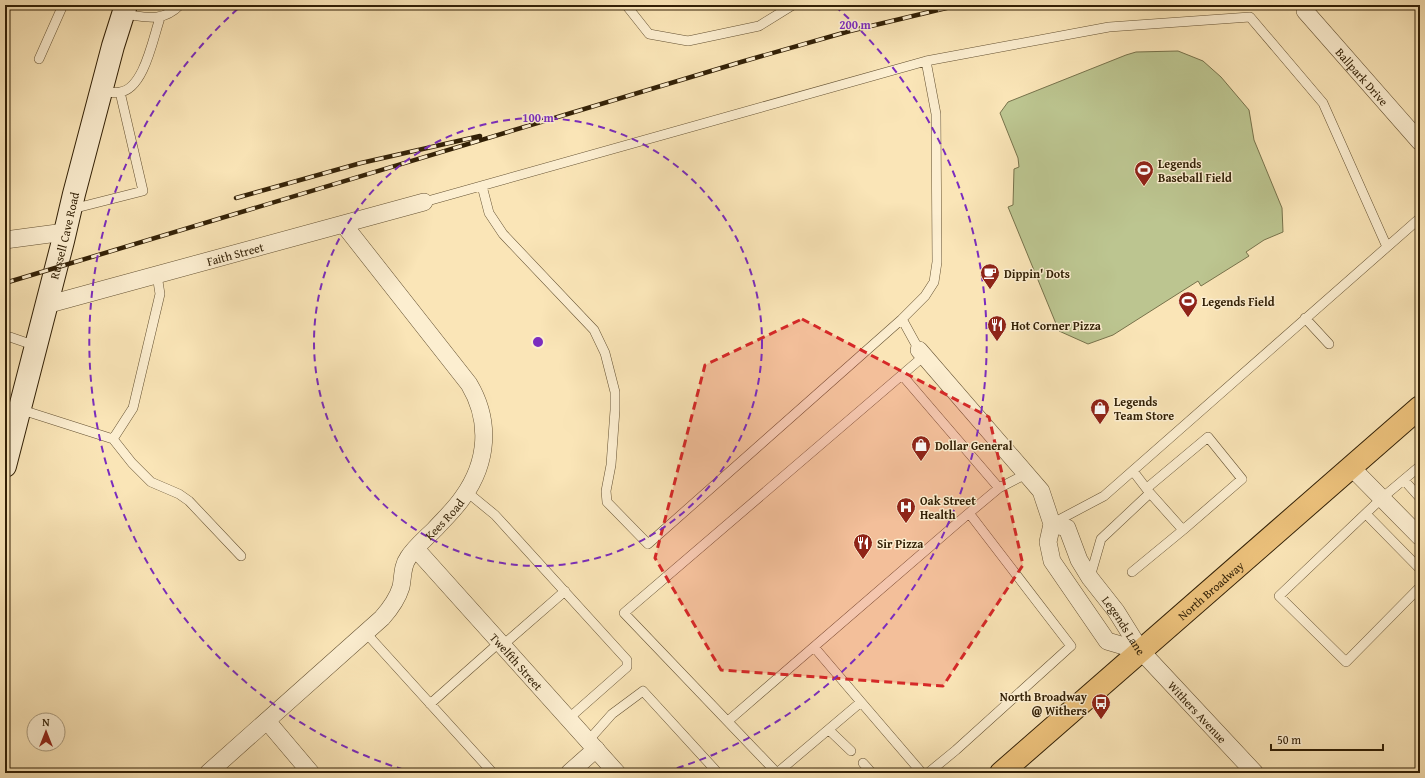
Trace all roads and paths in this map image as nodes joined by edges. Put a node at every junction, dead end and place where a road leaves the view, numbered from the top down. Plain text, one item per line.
1 (63, 5) edge
2 (180, 5) edge
3 (626, 5) edge
4 (794, 5) edge
5 (124, 10) edge
6 (1305, 11) dead end
7 (160, 18) junction
8 (39, 59) dead end
9 (926, 61) junction
10 (111, 92) junction
11 (1420, 142) edge
12 (482, 186) junction
13 (424, 202) joint
14 (70, 209) junction
15 (1420, 218) edge
16 (344, 225) junction
17 (65, 232) junction
18 (5, 240) edge
19 (1387, 247) junction
20 (157, 275) junction
21 (46, 305) junction
22 (1305, 318) junction
23 (902, 319) junction
24 (5, 338) edge
25 (1329, 344) dead end
26 (36, 346) junction
27 (921, 353) junction
28 (902, 375) junction
29 (1420, 407) edge
30 (19, 409) junction
31 (113, 439) junction
32 (5, 466) edge
33 (1420, 466) edge
34 (1352, 467) junction
35 (1133, 471) junction
36 (1026, 474) junction
37 (1404, 480) junction
38 (999, 488) junction
39 (1148, 491) junction
40 (466, 492) junction
41 (1382, 498) junction
42 (1420, 498) edge
43 (968, 513) junction
44 (1366, 514) junction
45 (1052, 524) junction
46 (1183, 530) junction
47 (1420, 537) edge
48 (416, 549) junction
49 (241, 556) dead end
50 (1420, 569) edge
51 (1132, 572) dead end
52 (1090, 578) junction
53 (1420, 587) edge
54 (564, 591) junction
55 (366, 633) junction
56 (501, 644) junction
57 (814, 646) junction
58 (1141, 651) junction
59 (861, 702) junction
60 (430, 704) junction
61 (568, 719) junction
62 (267, 721) junction
63 (728, 721) junction
64 (829, 730) junction
65 (592, 745) junction
66 (851, 751) dead end
67 (863, 763) dead end
68 (208, 773) edge
69 (311, 773) edge
70 (493, 773) edge
71 (569, 773) edge
72 (617, 773) edge
73 (718, 773) edge
74 (777, 773) edge
75 (872, 773) edge
76 (922, 773) edge
77 (928, 773) edge
78 (1001, 773) edge
79 (1255, 773) edge

1 - 8 lane
2 - 7 lane
3 - 4 lane
5 - 7 lane
5 - 10 street, Russell Cave Road
6 - 11 street, Ballpark Drive
7 - 10 lane
9 - 12 lane
9 - 19 lane
9 - 23 lane
10 - 14 street, Russell Cave Road
10 - 14 lane
12 - 13 lane
12 - 23 lane
13 - 16 street, Faith Street
14 - 17 street, Russell Cave Road
15 - 19 lane
16 - 20 street, Faith Street
16 - 40 street, Kees Road
17 - 18 street
17 - 21 street, Russell Cave Road
19 - 22 lane
20 - 21 street, Faith Street
20 - 31 lane
21 - 26 street, Russell Cave Road
22 - 25 lane
22 - 35 lane
23 - 27 lane
24 - 26 lane
26 - 30 street, Russell Cave Road
27 - 28 lane
27 - 36 street
28 - 38 lane
28 - 63 lane
29 - 34 main road, North Broadway
30 - 31 lane
30 - 32 street, Russell Cave Road
31 - 49 lane
33 - 37 lane
34 - 41 street
34 - 58 main road, North Broadway
35 - 39 lane
35 - 45 lane
36 - 38 lane
36 - 45 street
37 - 41 lane
37 - 42 lane
38 - 43 lane
39 - 46 lane
39 - 46 lane
39 - 52 lane
40 - 48 street, Kees Road
40 - 54 lane
41 - 44 lane
41 - 47 street
43 - 57 lane
43 - 77 lane
44 - 50 lane
44 - 53 lane
45 - 52 street, Legends Lane
45 - 58 street, Legends Lane
46 - 51 lane
48 - 55 street, Kees Road
48 - 56 street, Twelfth Street
52 - 58 street, Legends Lane
54 - 56 lane
54 - 61 lane
55 - 60 lane
55 - 62 street, Kees Road
56 - 60 lane
56 - 61 street, Twelfth Street
57 - 59 lane
57 - 63 lane
58 - 78 main road, North Broadway
58 - 79 street, Withers Avenue
59 - 64 lane
59 - 76 lane
60 - 70 lane
61 - 65 street, Twelfth Street
62 - 68 street, Kees Road
62 - 69 street
63 - 74 lane
64 - 66 lane
64 - 74 lane
65 - 71 street
65 - 72 street, Twelfth Street
65 - 73 lane
67 - 75 lane

